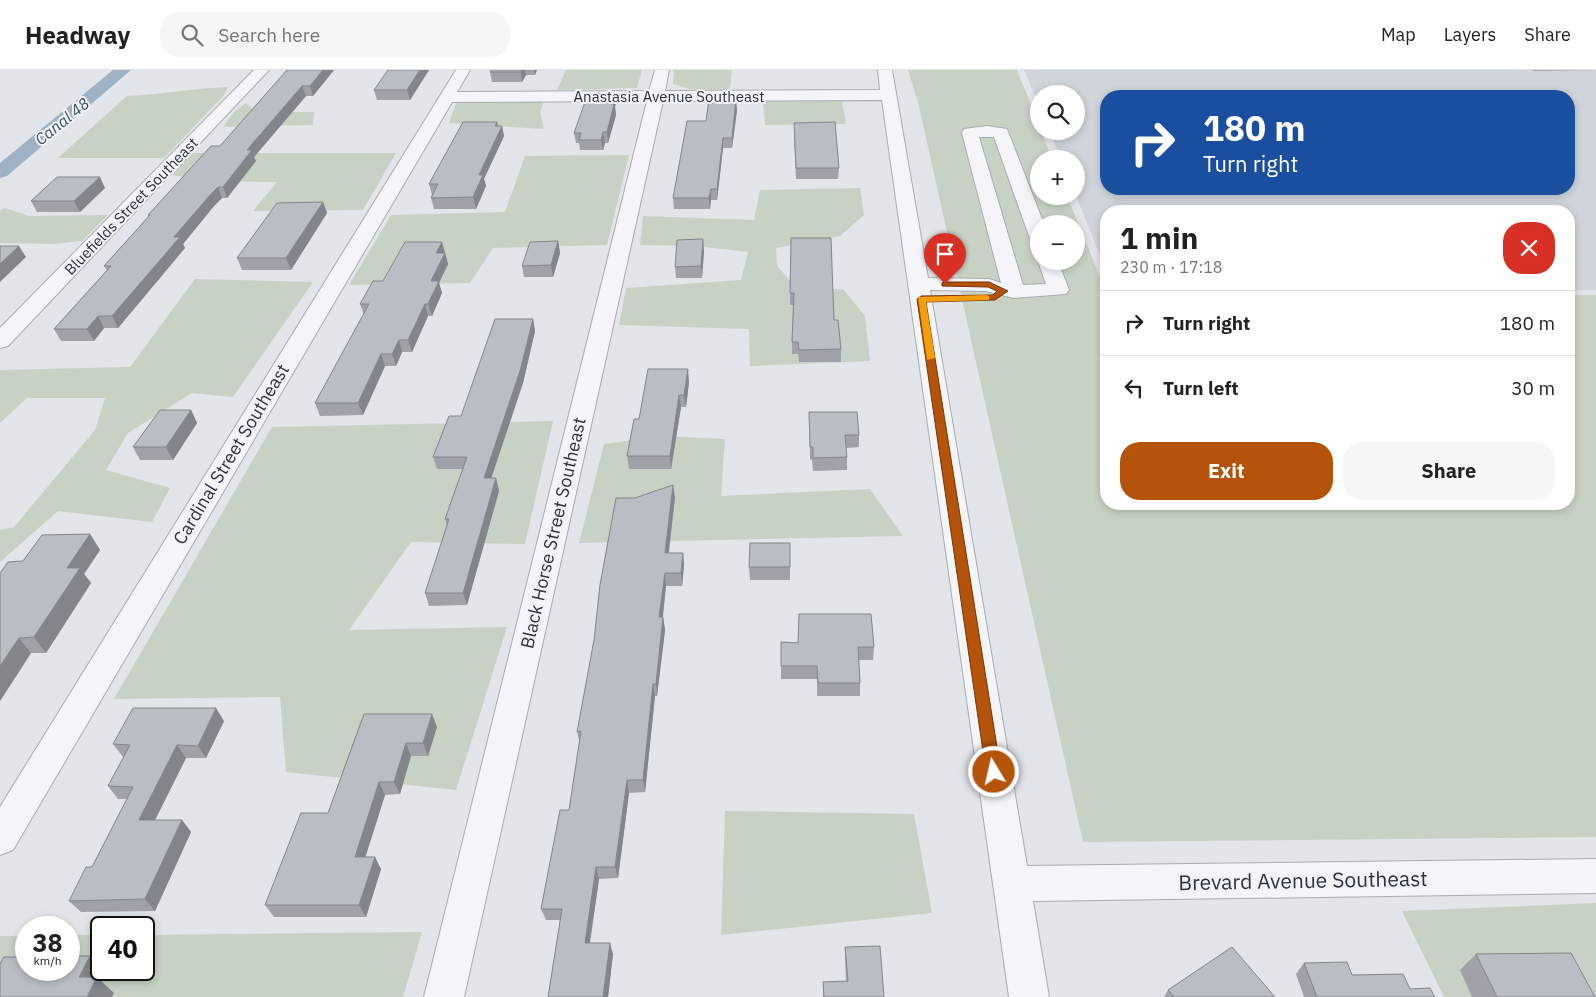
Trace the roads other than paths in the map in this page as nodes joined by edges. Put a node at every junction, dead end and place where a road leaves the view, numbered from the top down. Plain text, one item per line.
1 (262, 70) edge
2 (463, 70) edge
3 (885, 70) edge
4 (659, 83) edge
5 (890, 95) junction
6 (447, 97) junction
7 (1031, 215) edge
8 (1051, 270) edge
9 (1009, 291) junction
10 (920, 292) junction
11 (0, 341) edge
12 (0, 839) edge
13 (1596, 876) edge
14 (1011, 884) junction
15 (444, 997) edge
16 (1029, 997) edge

1 - 11 street, Bluefields Street Southeast
2 - 6 street, Cardinal Street Southeast
3 - 5 street
4 - 5 street, Anastasia Avenue Southeast
4 - 6 street, Anastasia Avenue Southeast
4 - 15 street, Black Horse Street Southeast
5 - 10 street
6 - 12 street, Cardinal Street Southeast
7 - 9 street
8 - 9 street
9 - 10 street
10 - 14 street
13 - 14 street, Brevard Avenue Southeast
14 - 16 street

